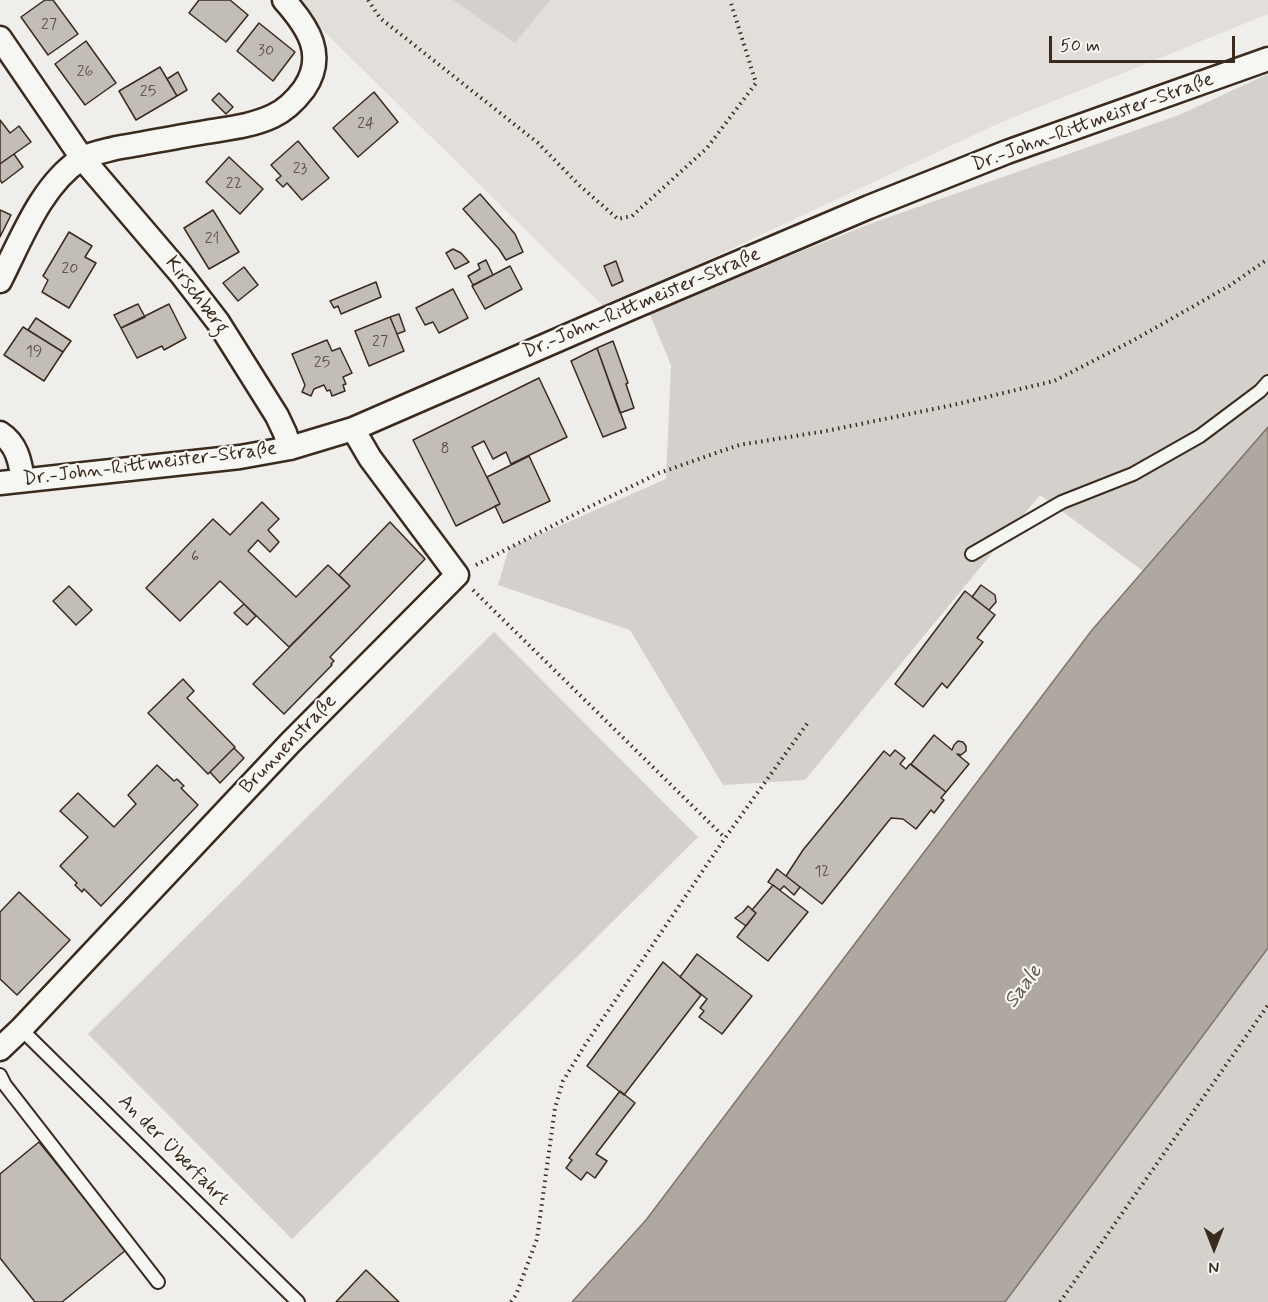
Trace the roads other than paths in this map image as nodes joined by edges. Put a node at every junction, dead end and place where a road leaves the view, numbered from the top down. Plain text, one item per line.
1 (284, 0) edge
2 (0, 38) edge
3 (1268, 59) edge
4 (82, 158) junction
5 (0, 281) edge
6 (1268, 382) edge
7 (353, 429) junction
8 (0, 433) edge
9 (290, 448) junction
10 (23, 480) junction
11 (0, 483) edge
12 (972, 554) dead end
13 (21, 1029) junction
14 (0, 1049) edge
15 (0, 1075) edge
16 (158, 1282) dead end
17 (298, 1302) edge

1 - 4 street
2 - 4 street, Kirschberg
3 - 7 street, Dr.-John-Rittmeister-Straße
4 - 5 street
4 - 9 street, Kirschberg
6 - 12 lane
7 - 9 street, Dr.-John-Rittmeister-Straße
7 - 13 street, Brunnenstraße
8 - 10 street
9 - 10 street, Dr.-John-Rittmeister-Straße
10 - 11 street, Dr.-John-Rittmeister-Straße
13 - 14 street, Brunnenstraße
13 - 17 lane, An der Überfahrt
15 - 16 lane

